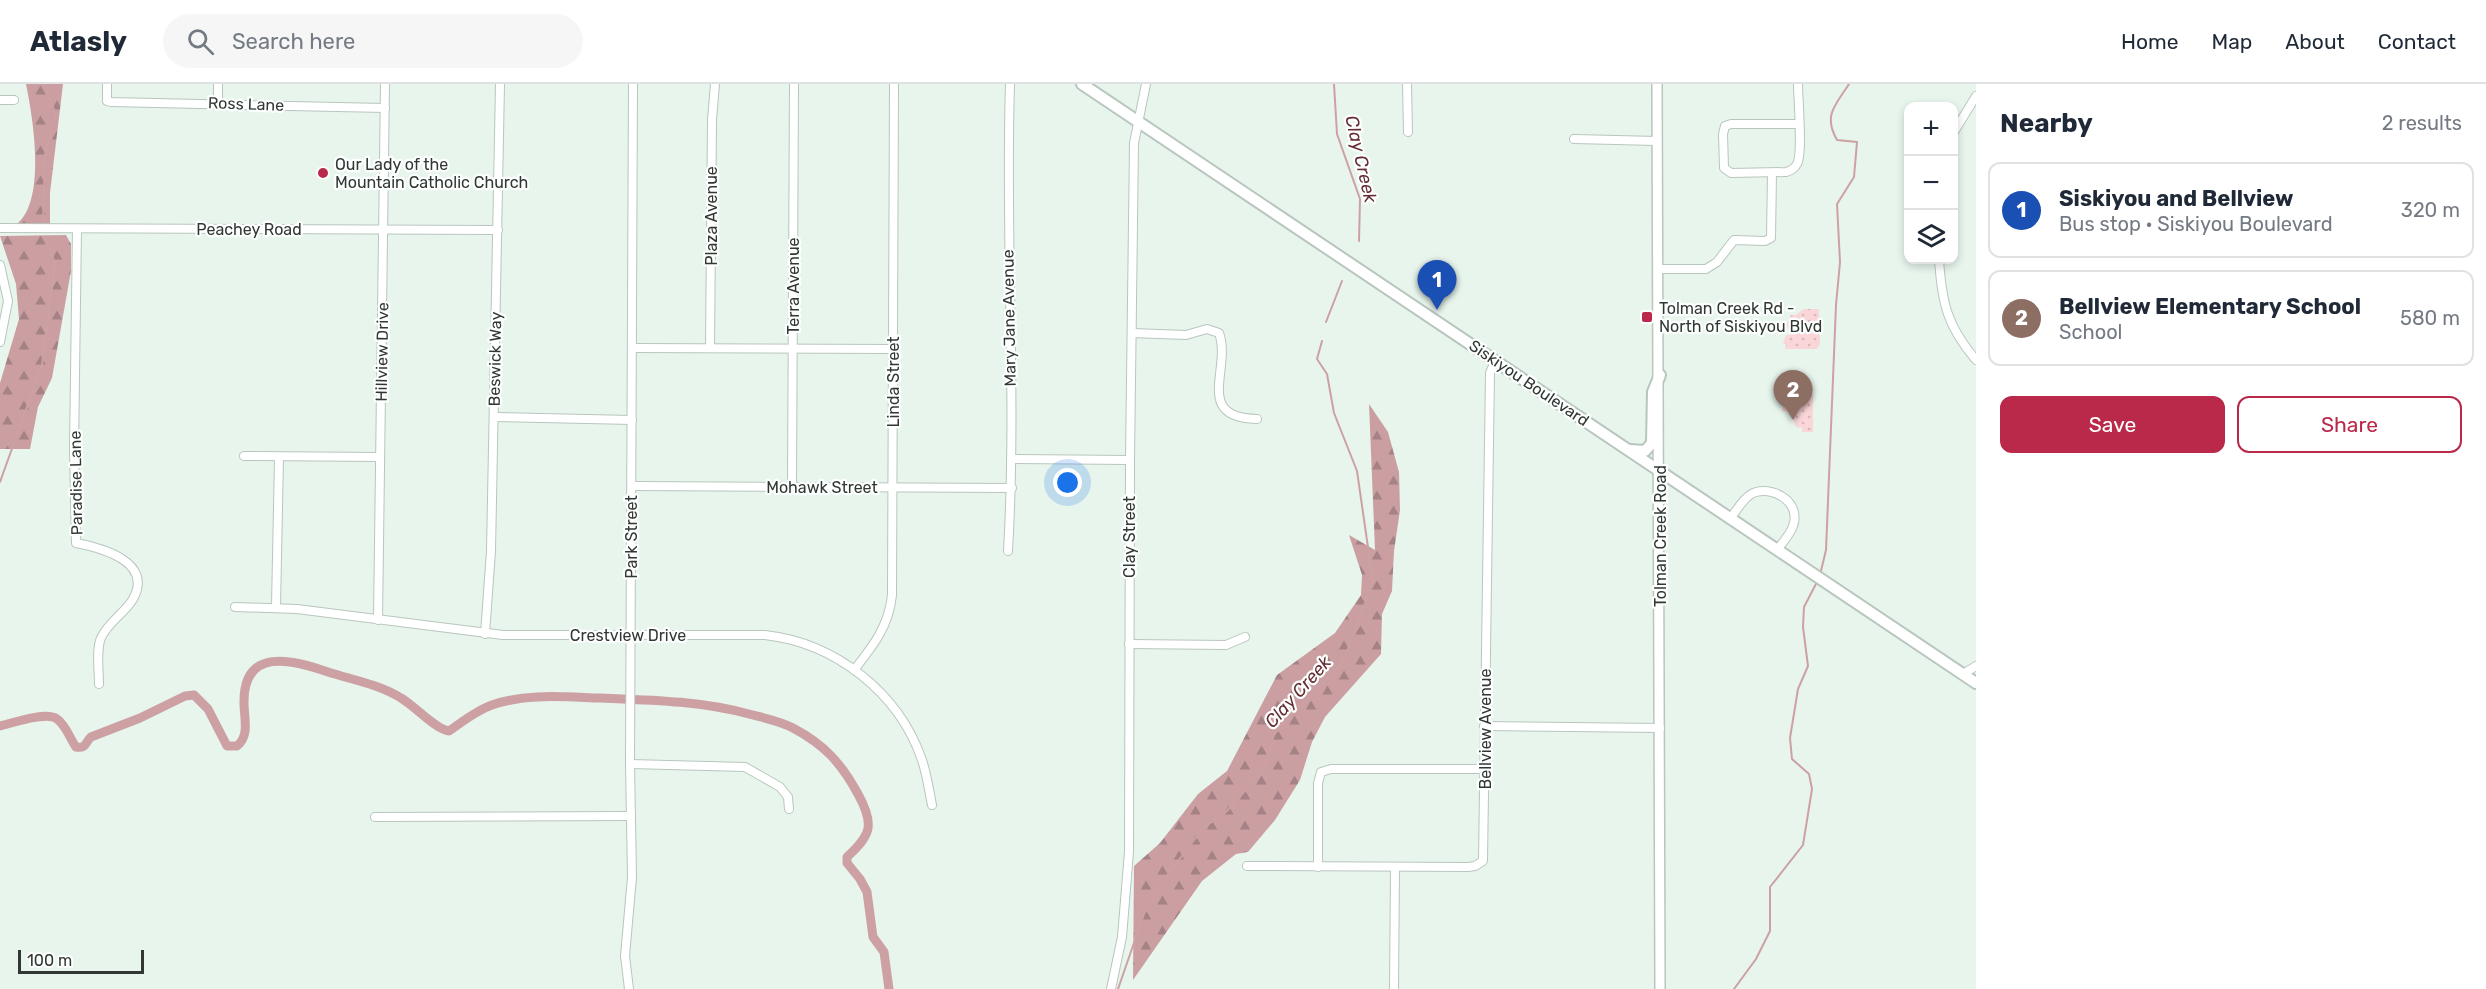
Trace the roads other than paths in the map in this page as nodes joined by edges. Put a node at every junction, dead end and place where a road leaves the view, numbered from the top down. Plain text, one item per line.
1 (107, 84) edge
2 (218, 84) edge
3 (385, 84) edge
4 (500, 84) edge
5 (633, 84) edge
6 (715, 84) edge
7 (794, 84) edge
8 (894, 84) edge
9 (1010, 84) edge
10 (1082, 84) edge
11 (1146, 84) edge
12 (1407, 84) edge
13 (1657, 84) edge
14 (1798, 84) edge
15 (1976, 96) edge
16 (0, 100) edge
17 (14, 100) dead end
18 (218, 103) junction
19 (385, 108) junction
20 (1139, 122) junction
21 (1799, 124) junction
22 (1958, 124) edge
23 (1408, 132) dead end
24 (1574, 139) dead end
25 (1657, 141) junction
26 (1772, 173) junction
27 (0, 228) edge
28 (77, 229) junction
29 (384, 229) junction
30 (498, 230) junction
31 (1939, 264) edge
32 (0, 265) edge
33 (1658, 269) junction
34 (1132, 333) junction
35 (0, 342) edge
36 (632, 348) junction
37 (710, 348) junction
38 (793, 348) junction
39 (893, 349) junction
40 (1494, 360) junction
41 (1976, 360) edge
42 (1660, 375) junction
43 (494, 417) junction
44 (1257, 418) dead end
45 (632, 420) junction
46 (1628, 450) junction
47 (244, 456) dead end
48 (380, 457) junction
49 (279, 458) junction
50 (1011, 459) junction
51 (1130, 460) junction
52 (1660, 471) junction
53 (632, 486) junction
54 (792, 487) junction
55 (892, 488) junction
56 (1012, 488) junction
57 (1730, 519) junction
58 (1777, 550) junction
59 (1008, 551) dead end
60 (235, 607) dead end
61 (276, 607) junction
62 (378, 620) junction
63 (485, 633) junction
64 (631, 634) junction
65 (1245, 637) dead end
66 (1129, 644) junction
67 (1976, 666) edge
68 (854, 670) junction
69 (1963, 674) junction
70 (1976, 683) edge
71 (99, 684) dead end
72 (1484, 726) junction
73 (1660, 728) junction
74 (630, 764) junction
75 (1484, 769) junction
76 (932, 805) dead end
77 (789, 809) dead end
78 (631, 816) junction
79 (375, 817) dead end
80 (1247, 866) dead end
81 (1318, 867) junction
82 (1395, 867) junction
83 (629, 989) edge
84 (1111, 989) edge
85 (1394, 989) edge
86 (1660, 989) edge

1 - 18 street, Ross Lane
2 - 18 street
3 - 19 street, Hillview Drive
4 - 30 street, Beswick Way
5 - 36 street, Park Street
6 - 37 street, Plaza Avenue
7 - 38 street, Terra Avenue
8 - 39 street, Linda Street
9 - 50 street, Mary Jane Avenue
10 - 20 main road, Siskiyou Boulevard
11 - 20 street, Clay Street
12 - 23 street
13 - 25 street, Tolman Creek Road
14 - 21 street
15 - 22 street
16 - 17 street
18 - 19 street, Ross Lane
19 - 29 street, Hillview Drive
20 - 34 street, Clay Street
20 - 40 main road, Siskiyou Boulevard
21 - 26 street
21 - 26 street
24 - 25 street
25 - 33 street, Tolman Creek Road
26 - 33 street
27 - 28 street, Peachey Road
28 - 29 street, Peachey Road
28 - 71 street, Paradise Lane
29 - 30 street, Peachey Road
29 - 48 street, Hillview Drive
30 - 43 street, Beswick Way
31 - 41 street
32 - 35 street
33 - 42 street, Tolman Creek Road
34 - 44 street
34 - 51 street, Clay Street
36 - 37 street
36 - 45 street, Park Street
37 - 38 street
38 - 39 street
38 - 54 street, Terra Avenue
39 - 55 street, Linda Street
40 - 46 main road, Siskiyou Boulevard
40 - 72 street, Bellview Avenue
42 - 46 main road
42 - 52 street, Tolman Creek Road
43 - 45 street
43 - 63 street, Beswick Way
45 - 53 street, Park Street
46 - 52 main road, Siskiyou Boulevard
47 - 49 street
48 - 49 street
48 - 62 street, Hillview Drive
49 - 61 street
50 - 51 street
50 - 56 street, Mary Jane Avenue
51 - 66 street, Clay Street
52 - 57 main road, Siskiyou Boulevard
52 - 73 street, Tolman Creek Road
53 - 54 street, Mohawk Street
53 - 64 street, Park Street
54 - 55 street, Mohawk Street
55 - 56 street, Mohawk Street
55 - 68 street, Linda Street
56 - 59 street, Mary Jane Avenue
57 - 58 main road, Siskiyou Boulevard
57 - 58 street
58 - 69 main road, Siskiyou Boulevard
60 - 61 street, Crestview Drive
61 - 62 street, Crestview Drive
62 - 63 street, Crestview Drive
63 - 64 street, Crestview Drive
64 - 68 street, Crestview Drive
64 - 74 street, Park Street
65 - 66 street
66 - 84 street, Clay Street
67 - 69 street
68 - 76 street, Crestview Drive
69 - 70 main road, Siskiyou Boulevard
72 - 73 street
72 - 75 street, Bellview Avenue
73 - 86 street, Tolman Creek Road
74 - 77 street
74 - 78 street, Park Street
75 - 81 street
75 - 82 street, Bellview Avenue
78 - 79 street
78 - 83 street, Park Street
80 - 81 street, Bellview Avenue
81 - 82 street, Bellview Avenue
82 - 85 street

